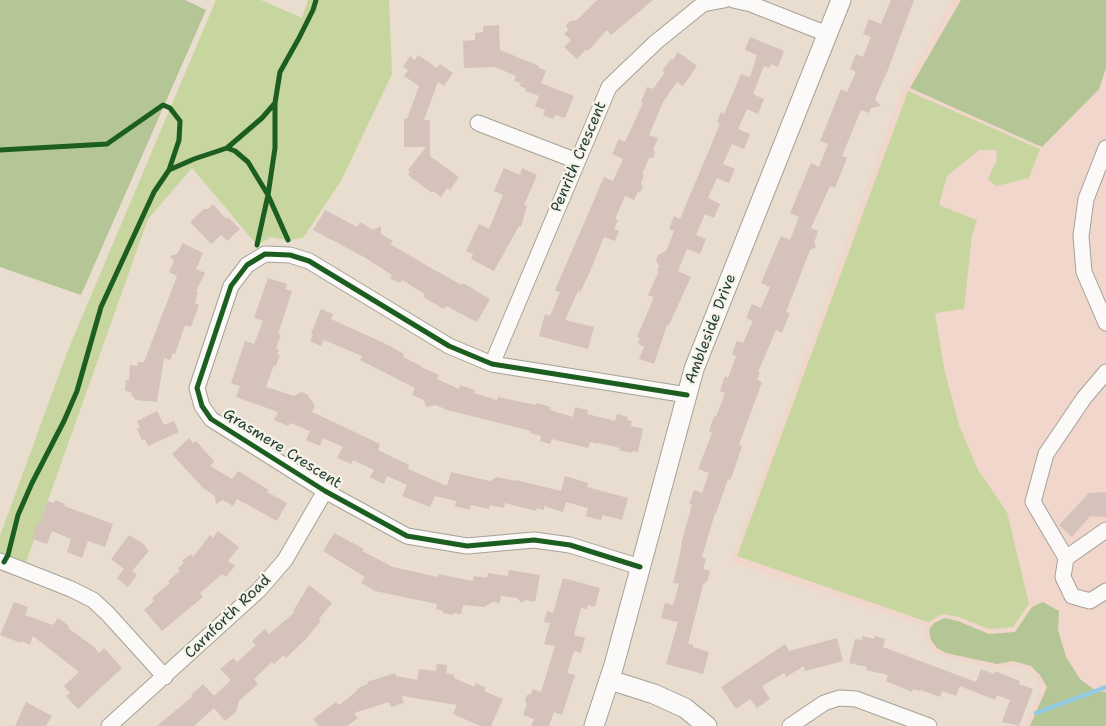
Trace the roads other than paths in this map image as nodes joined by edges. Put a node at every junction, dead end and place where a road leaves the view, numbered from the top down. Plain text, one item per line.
1 (724, 0) edge
2 (733, 0) edge
3 (841, 0) edge
4 (827, 34) junction
5 (478, 123) dead end
6 (1106, 148) edge
7 (577, 161) junction
8 (1106, 323) edge
9 (492, 364) junction
10 (1106, 372) edge
11 (687, 395) junction
12 (325, 491) junction
13 (1106, 530) edge
14 (1066, 558) junction
15 (0, 561) edge
16 (640, 567) junction
17 (1106, 591) edge
18 (164, 677) junction
19 (610, 680) junction
20 (110, 726) edge
21 (594, 726) edge
22 (708, 726) edge
23 (790, 726) edge
24 (929, 726) edge

1 - 7 street, Penrith Crescent
2 - 4 street
3 - 4 street, Ambleside Drive
4 - 11 street, Ambleside Drive
5 - 7 street
6 - 8 street
7 - 9 street, Penrith Crescent
9 - 11 street, Grasmere Crescent
9 - 12 street, Grasmere Crescent
10 - 14 street
11 - 16 street, Ambleside Drive
12 - 16 street, Grasmere Crescent
12 - 18 street, Carnforth Road
13 - 14 street
14 - 17 street
15 - 18 street
16 - 19 street, Ambleside Drive
18 - 20 street, Carnforth Road
19 - 21 street, Ambleside Drive
19 - 22 street
23 - 24 street

